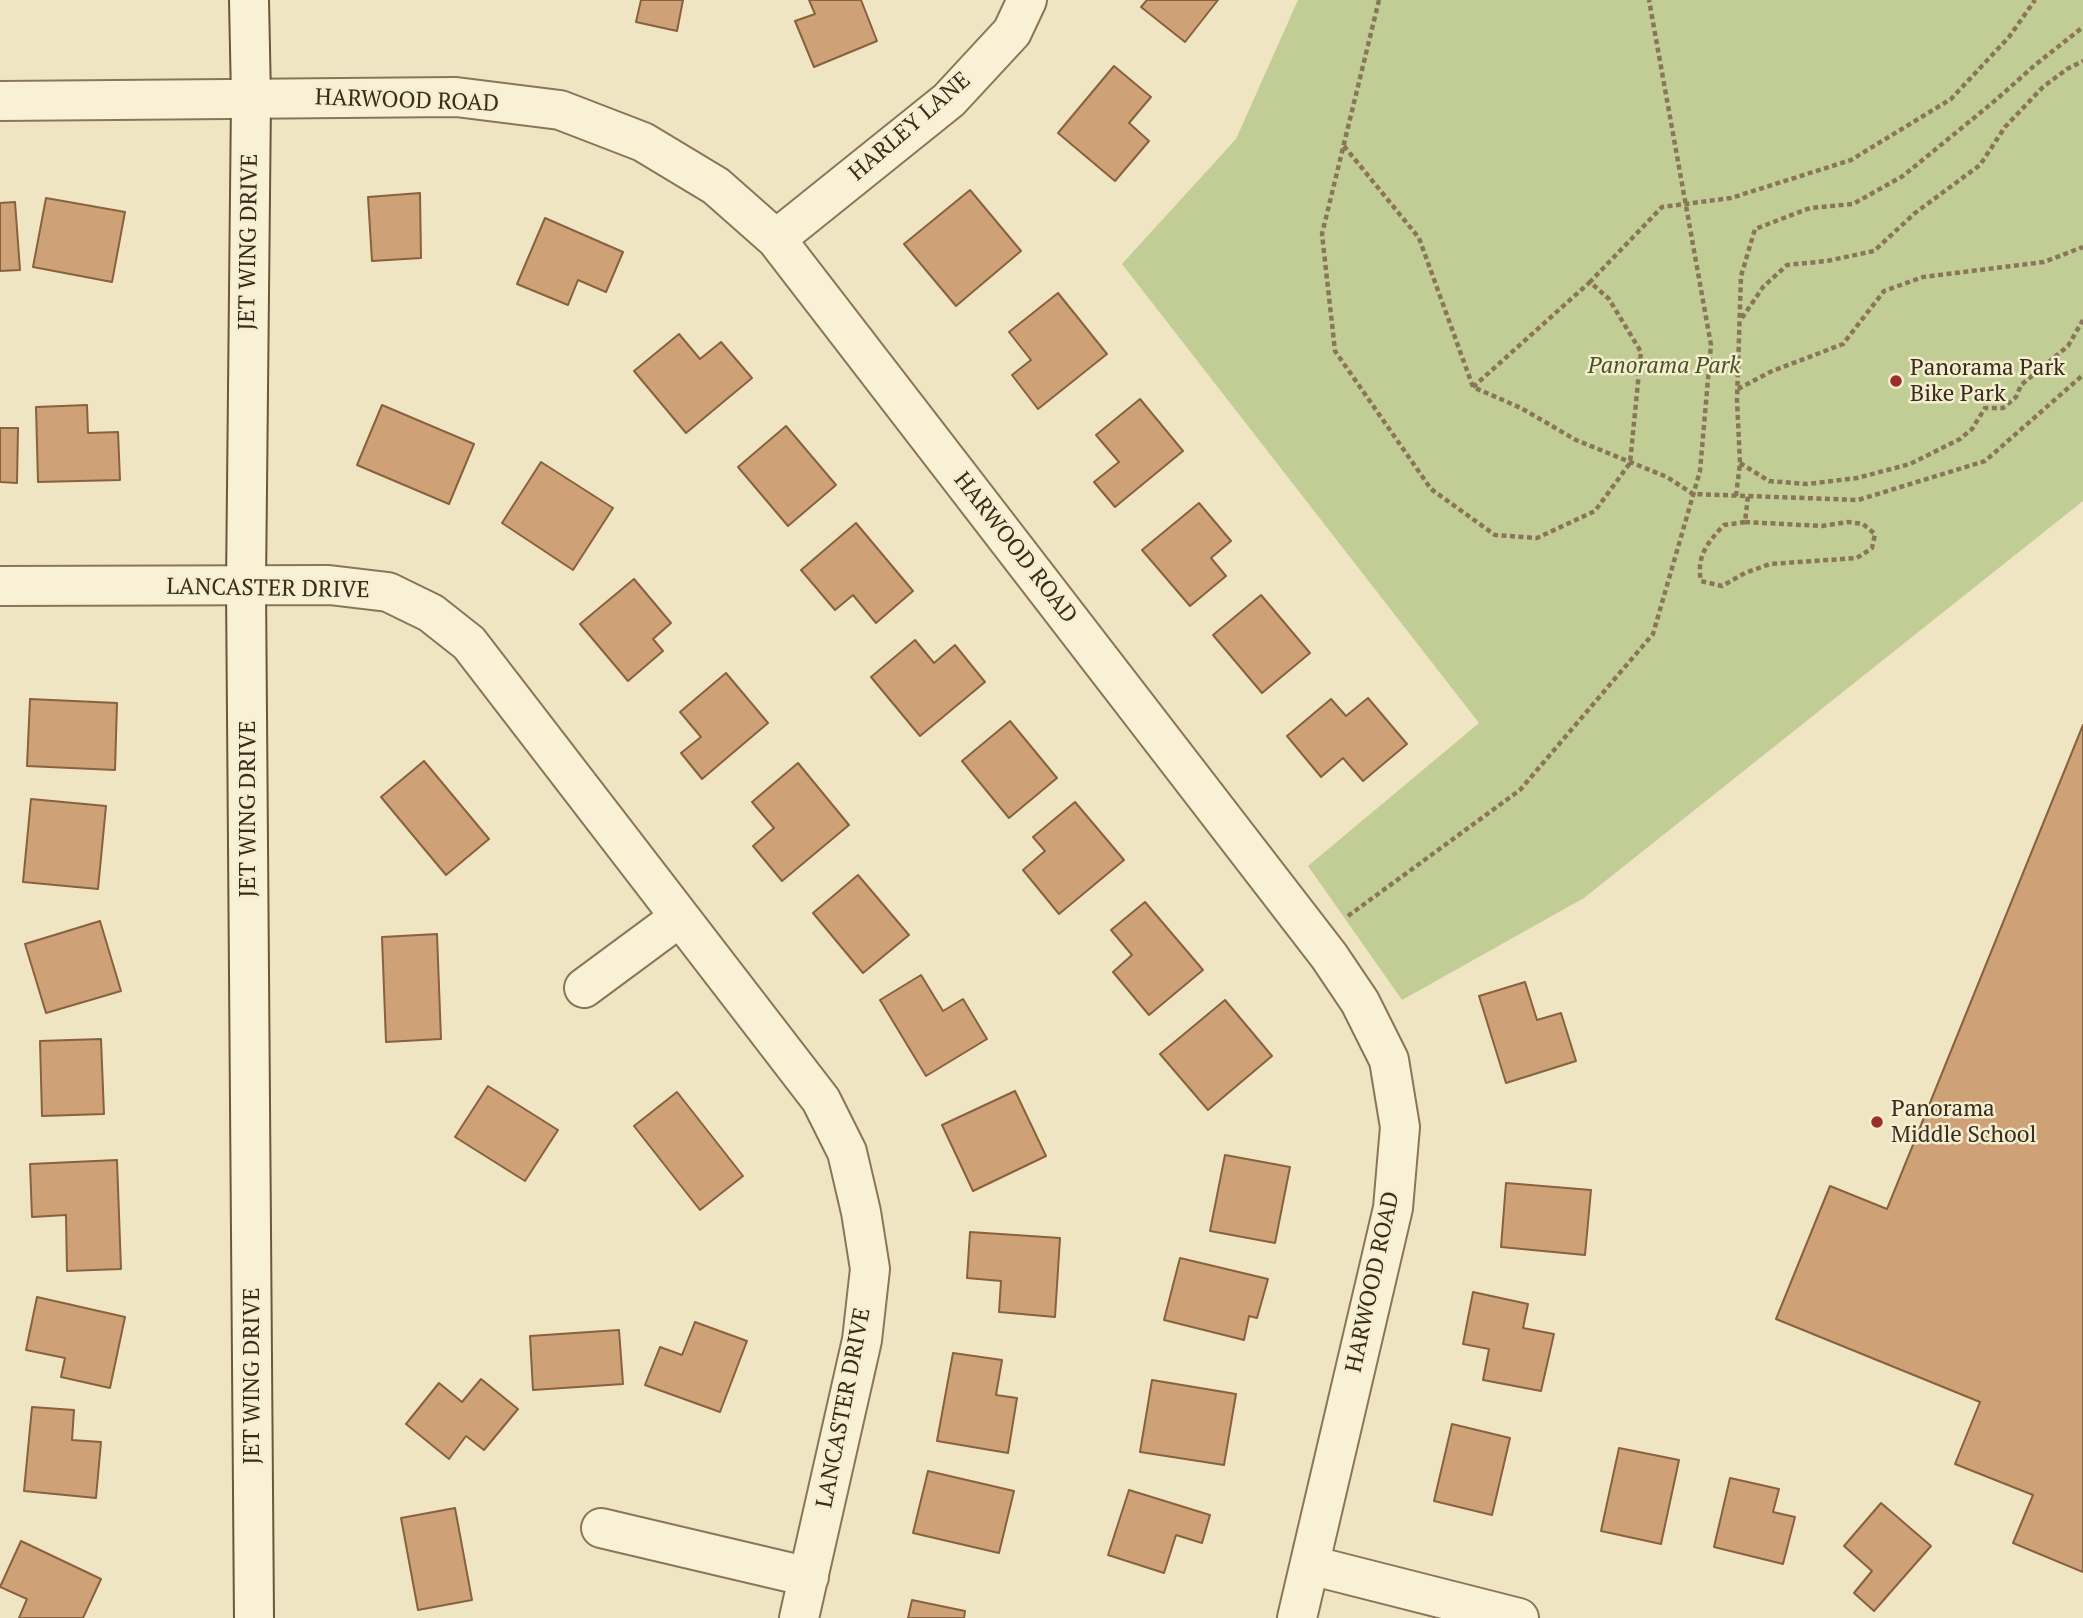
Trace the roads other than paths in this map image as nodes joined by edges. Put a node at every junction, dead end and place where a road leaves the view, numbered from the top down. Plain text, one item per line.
1 (249, 0) edge
2 (1027, 0) edge
3 (251, 98) junction
4 (0, 100) edge
5 (776, 239) junction
6 (0, 586) edge
7 (246, 586) junction
8 (680, 917) junction
9 (584, 988) dead end
10 (601, 1528) dead end
11 (1310, 1565) junction
12 (809, 1577) junction
13 (254, 1618) edge
14 (799, 1618) edge
15 (1297, 1618) edge
16 (1519, 1618) edge

1 - 3 street, JET WING DRIVE
2 - 5 street, HARLEY LANE
3 - 4 street, HARWOOD ROAD
3 - 5 street, HARWOOD ROAD
3 - 7 street, JET WING DRIVE
5 - 11 street, HARWOOD ROAD
6 - 7 street, LANCASTER DRIVE
7 - 8 street, LANCASTER DRIVE
7 - 13 street, JET WING DRIVE
8 - 9 street
8 - 12 street, LANCASTER DRIVE
10 - 12 street
11 - 15 street, HARWOOD ROAD
11 - 16 street
12 - 14 street, LANCASTER DRIVE

